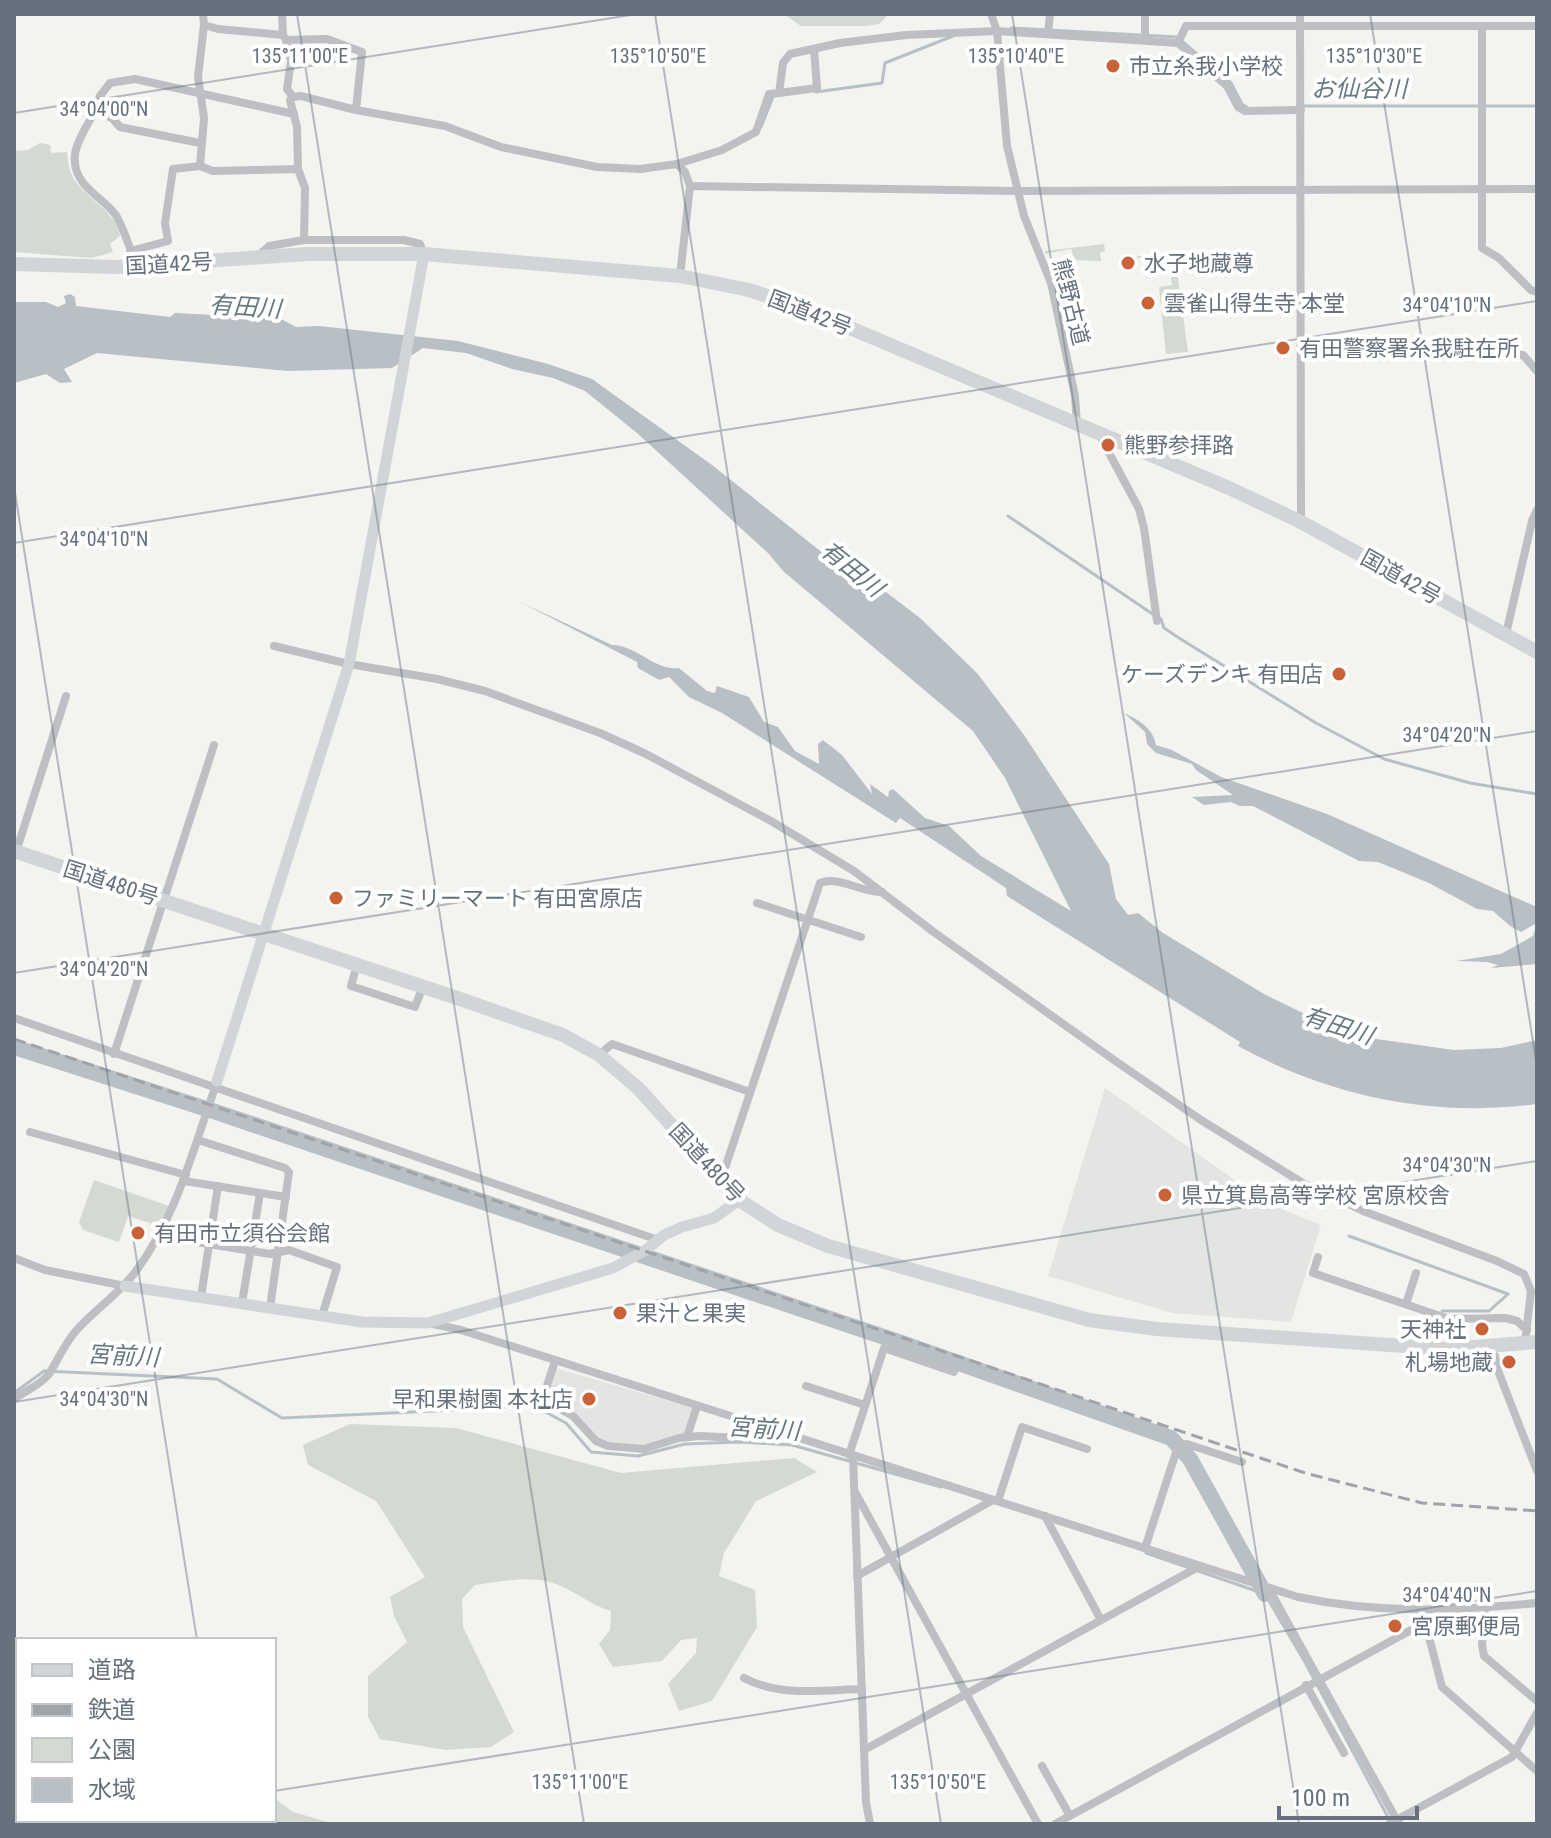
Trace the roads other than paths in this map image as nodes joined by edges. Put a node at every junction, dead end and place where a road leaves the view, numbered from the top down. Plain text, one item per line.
1 (203, 14) edge
2 (282, 14) edge
3 (991, 14) edge
4 (1050, 14) edge
5 (1145, 14) edge
6 (1300, 14) edge
7 (204, 25) junction
8 (1300, 26) junction
9 (1482, 26) junction
10 (1537, 26) edge
11 (997, 31) junction
12 (1048, 33) junction
13 (284, 37) junction
14 (1145, 40) junction
15 (1178, 43) junction
16 (814, 49) junction
17 (200, 93) junction
18 (779, 93) junction
19 (293, 97) junction
20 (356, 110) junction
21 (1301, 110) junction
22 (95, 111) junction
23 (294, 114) junction
24 (200, 143) junction
25 (677, 164) junction
26 (200, 166) junction
27 (298, 169) junction
28 (690, 186) junction
29 (1481, 189) junction
30 (1537, 189) edge
31 (1301, 190) junction
32 (1017, 191) junction
33 (304, 240) junction
34 (130, 251) junction
35 (424, 254) junction
36 (256, 259) junction
37 (14, 264) edge
38 (137, 265) junction
39 (680, 276) junction
40 (1537, 292) edge
41 (1302, 351) junction
42 (1537, 371) edge
43 (1077, 424) junction
44 (1099, 434) junction
45 (1537, 510) edge
46 (1301, 522) junction
47 (1157, 621) dead end
48 (1506, 634) junction
49 (274, 646) dead end
50 (1537, 652) edge
51 (349, 664) junction
52 (66, 696) dead end
53 (214, 745) dead end
54 (15, 853) edge
55 (883, 892) junction
56 (164, 901) junction
57 (757, 903) dead end
58 (807, 918) junction
59 (264, 934) junction
60 (861, 937) dead end
61 (357, 965) junction
62 (423, 986) junction
63 (14, 1018) edge
64 (114, 1054) junction
65 (599, 1055) junction
66 (216, 1085) junction
67 (750, 1092) junction
68 (30, 1132) dead end
69 (198, 1140) junction
70 (185, 1178) junction
71 (721, 1181) junction
72 (218, 1186) junction
73 (260, 1193) junction
74 (286, 1197) junction
75 (739, 1200) junction
76 (159, 1236) junction
77 (658, 1240) junction
78 (209, 1244) junction
79 (251, 1251) junction
80 (278, 1253) junction
81 (1318, 1257) dead end
82 (14, 1258) edge
83 (1416, 1273) dead end
84 (125, 1286) junction
85 (201, 1297) junction
86 (242, 1303) junction
87 (1406, 1304) junction
88 (270, 1308) junction
89 (322, 1316) junction
90 (428, 1323) junction
91 (1532, 1340) edge
92 (1448, 1349) junction
93 (1495, 1356) junction
94 (555, 1361) junction
95 (954, 1372) dead end
96 (806, 1386) dead end
97 (14, 1399) edge
98 (865, 1405) junction
99 (697, 1406) junction
100 (777, 1431) junction
101 (687, 1437) junction
102 (1087, 1449) dead end
103 (851, 1455) junction
104 (1535, 1458) edge
105 (1242, 1462) dead end
106 (1537, 1471) edge
107 (855, 1492) junction
108 (996, 1501) junction
109 (1045, 1516) junction
110 (1145, 1548) junction
111 (891, 1557) junction
112 (1200, 1566) junction
113 (857, 1576) junction
114 (1269, 1589) junction
115 (1537, 1603) edge
116 (1485, 1607) junction
117 (1422, 1610) junction
118 (1101, 1620) junction
119 (1424, 1623) junction
120 (744, 1678) dead end
121 (1320, 1678) junction
122 (1306, 1685) junction
123 (862, 1689) junction
124 (967, 1694) junction
125 (1537, 1701) edge
126 (1537, 1713) edge
127 (864, 1750) junction
128 (1516, 1752) junction
129 (1344, 1753) dead end
130 (1042, 1766) dead end
131 (1537, 1771) edge
132 (1070, 1816) junction
133 (1395, 1823) edge
134 (870, 1824) edge
135 (1038, 1824) edge
136 (1055, 1824) edge

1 - 7 street
2 - 13 street
3 - 11 street, 熊野古道
4 - 12 street
5 - 14 street
6 - 8 street
7 - 13 street
7 - 17 street
8 - 9 street
8 - 15 street
8 - 21 street
9 - 10 street
9 - 29 street
11 - 12 street
11 - 16 street
11 - 32 street, 熊野古道
12 - 14 street
13 - 19 street
13 - 20 street
14 - 15 street
15 - 21 street
16 - 18 street
16 - 18 street
17 - 22 street
17 - 23 street
17 - 24 street
18 - 25 street
19 - 20 street
19 - 23 street
20 - 25 street
21 - 31 street
22 - 24 street
22 - 34 street
23 - 27 street
24 - 26 street
25 - 28 street
26 - 27 street
26 - 34 street
27 - 33 street
28 - 32 street
28 - 39 street
29 - 30 street
29 - 31 street
29 - 40 street
31 - 32 street
31 - 41 street
32 - 43 street, 熊野古道
33 - 35 street
33 - 36 street
34 - 38 street
35 - 36 highway, 国道42号
35 - 39 highway, 国道42号
35 - 51 street
36 - 38 highway, 国道42号
37 - 38 highway, 国道42号
39 - 43 highway, 国道42号
41 - 42 street
41 - 46 street
43 - 44 highway, 国道42号
44 - 46 highway, 国道42号
44 - 47 street
45 - 48 street
46 - 48 highway, 国道42号
48 - 50 highway, 国道42号
49 - 51 street
51 - 55 street
51 - 59 street
52 - 54 street
53 - 56 street
54 - 56 highway, 国道480号
55 - 58 street
55 - 91 street
56 - 59 highway, 国道480号
56 - 64 street
57 - 58 street
58 - 60 street
58 - 67 street
59 - 61 highway, 国道480号
59 - 66 street
61 - 62 highway, 国道480号
61 - 62 street
62 - 65 highway, 国道480号
63 - 64 street
64 - 66 street
65 - 67 street
65 - 71 highway, 国道480号
66 - 69 street
66 - 77 street
67 - 71 street
68 - 70 street
69 - 70 street
69 - 74 street
70 - 72 street
70 - 76 street
71 - 75 highway, 国道480号
72 - 73 street
72 - 78 street
73 - 74 street
73 - 79 street
74 - 80 street
75 - 77 street
75 - 92 highway, 国道480号
76 - 78 street
76 - 84 street
77 - 90 street
78 - 79 street
78 - 85 street
79 - 80 street
79 - 86 street
80 - 88 street
80 - 89 street
81 - 87 street
82 - 84 street
83 - 87 street
84 - 85 street
84 - 97 street
85 - 86 street
86 - 88 street
87 - 91 street
88 - 89 street
89 - 90 street
90 - 94 street
91 - 92 highway, 国道480号
91 - 93 street
92 - 93 street
93 - 104 street
94 - 99 street
94 - 101 street
95 - 98 street
96 - 98 street
98 - 103 street
99 - 100 street
99 - 101 street
100 - 101 street
100 - 103 street
102 - 108 street
103 - 107 street
103 - 108 street
104 - 106 street
105 - 110 street
107 - 111 street
107 - 113 street
108 - 109 street
108 - 111 street
109 - 110 street
109 - 118 street
110 - 112 street
111 - 113 street
111 - 124 street
112 - 114 street
112 - 118 street
113 - 123 street
114 - 117 street
114 - 121 street
115 - 116 street
116 - 117 street
116 - 125 street
117 - 119 street
118 - 124 street
119 - 121 street
119 - 128 street
120 - 123 street
121 - 122 street
121 - 133 street
122 - 129 street
122 - 132 street
123 - 127 street
124 - 127 street
124 - 135 street
126 - 128 street
127 - 134 street
128 - 131 street
128 - 133 street
130 - 132 street
132 - 136 street

